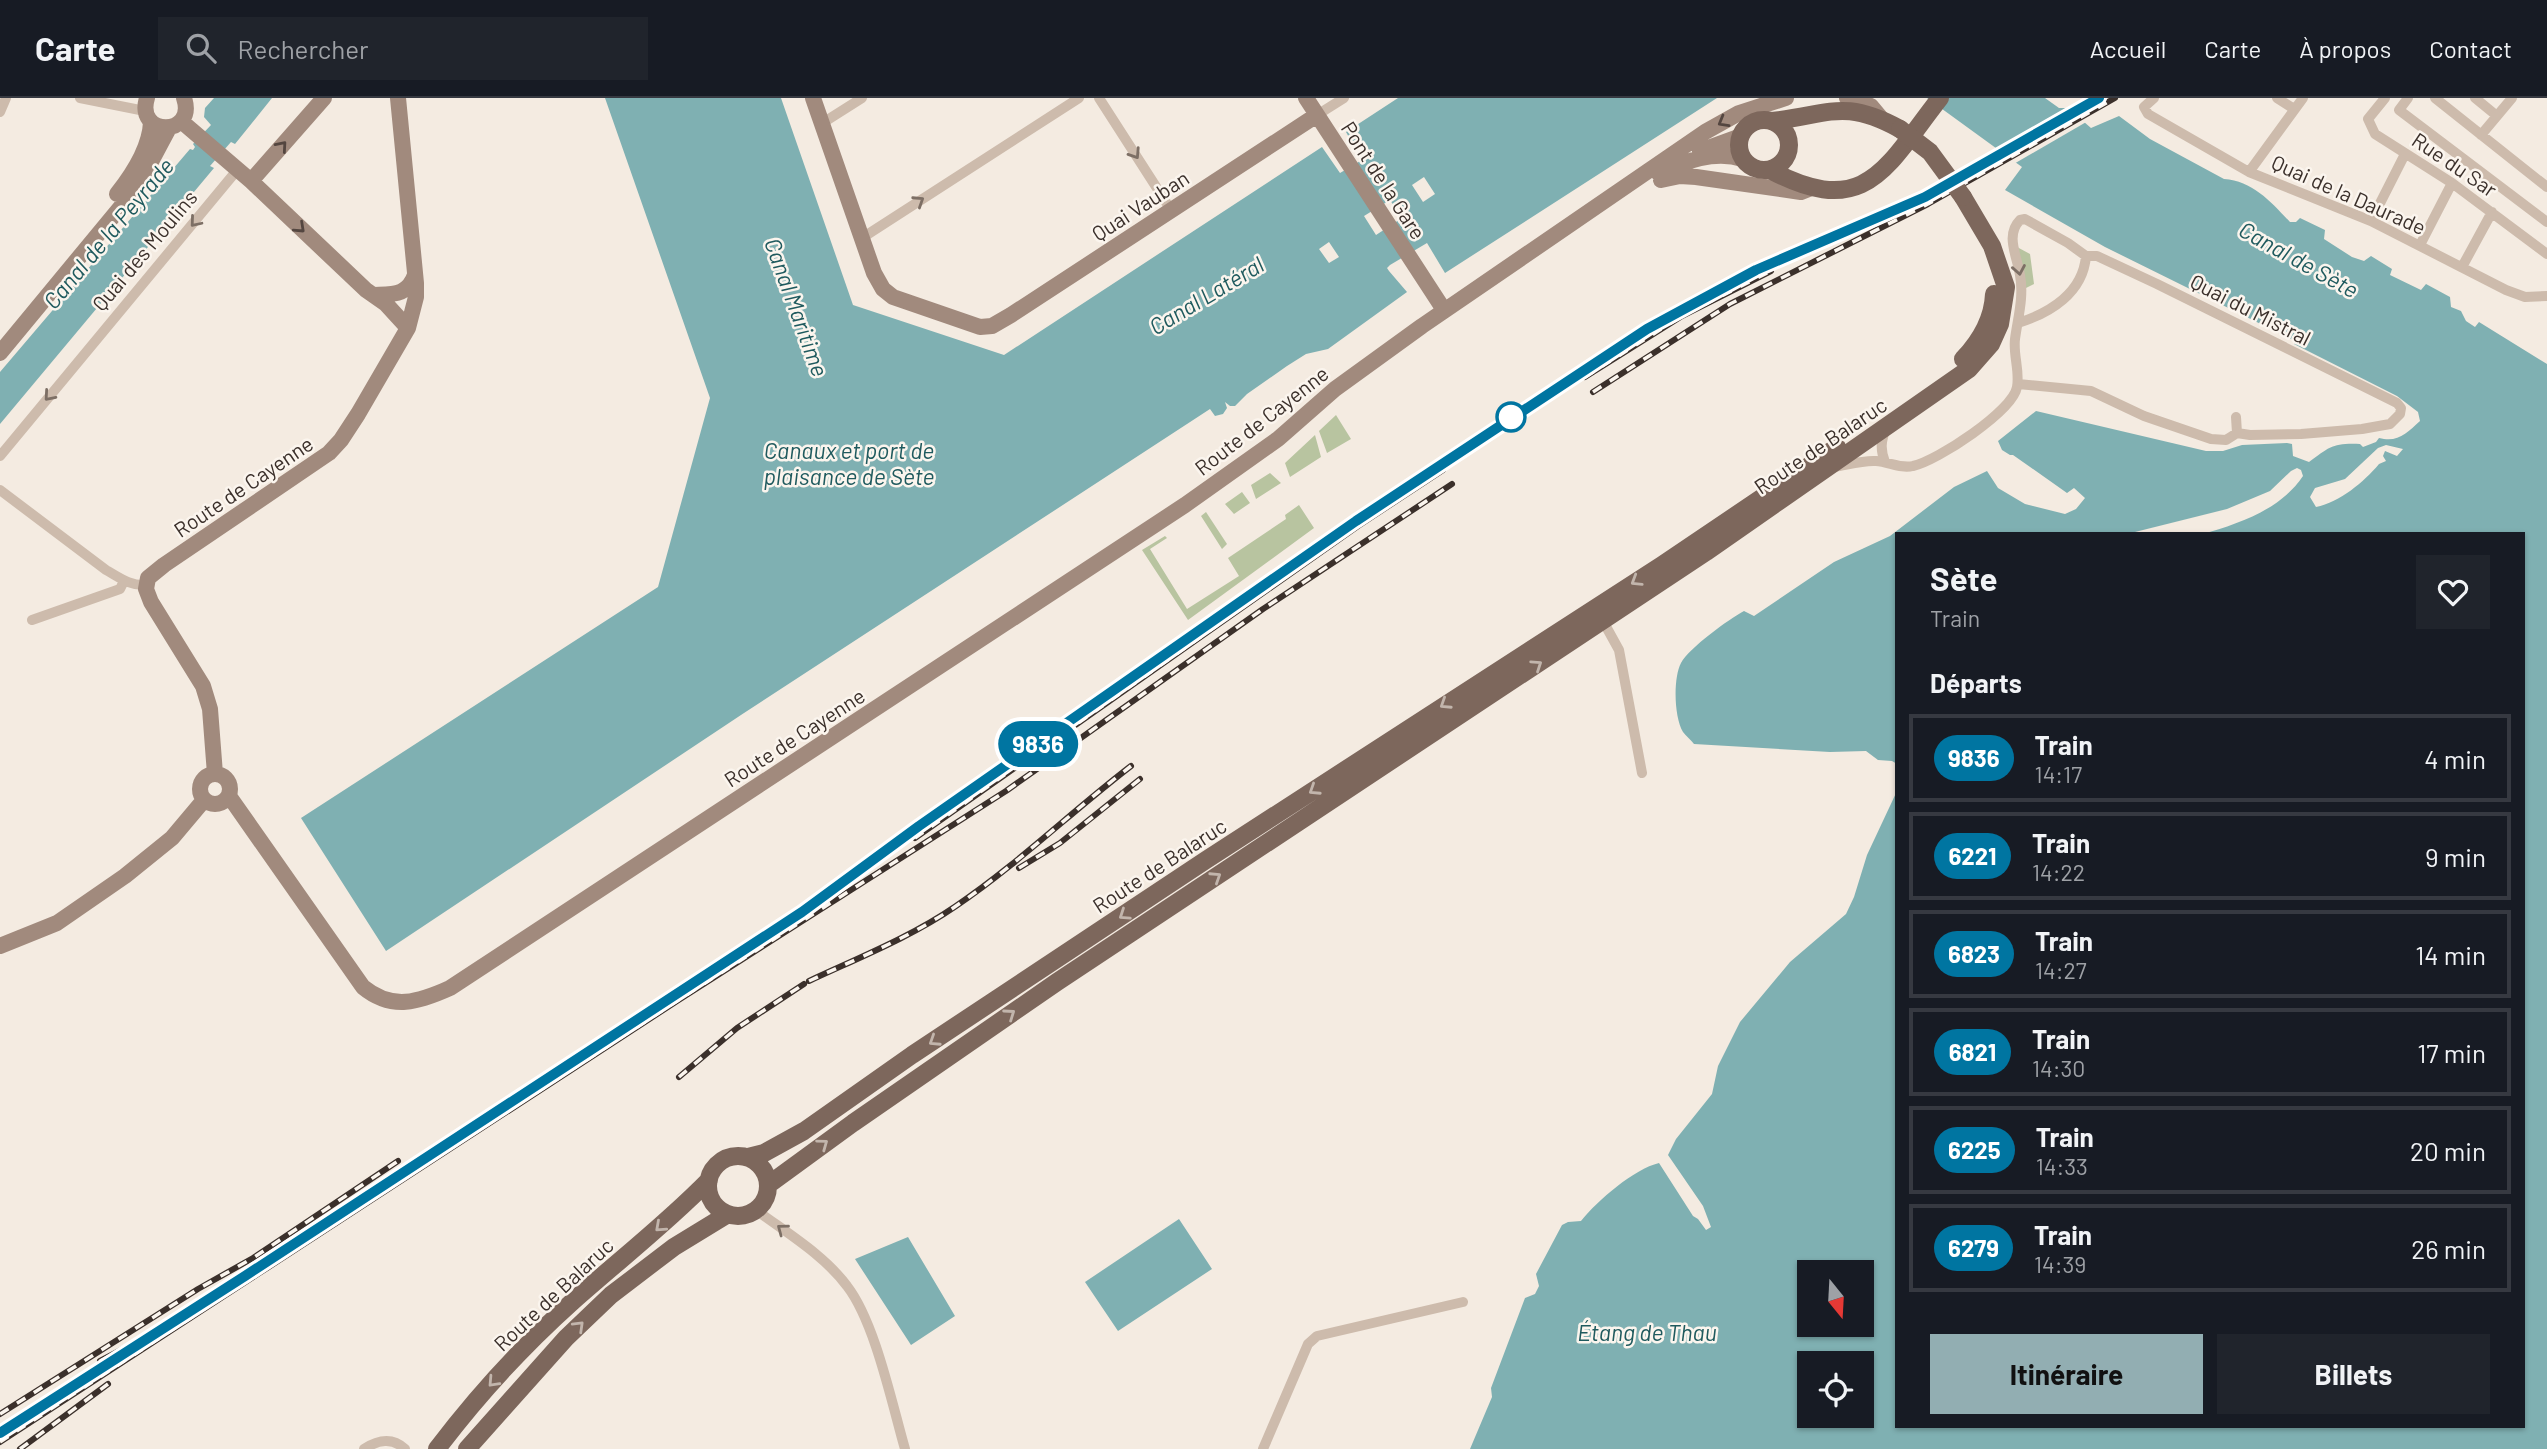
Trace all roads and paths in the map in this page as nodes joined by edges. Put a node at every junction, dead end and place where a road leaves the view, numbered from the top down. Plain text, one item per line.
1 (6, 98) edge
2 (80, 98) edge
3 (184, 98) edge
4 (324, 98) edge
5 (398, 98) edge
6 (813, 98) edge
7 (862, 98) edge
8 (1079, 98) edge
9 (1099, 98) edge
10 (1306, 98) edge
11 (1344, 98) edge
12 (1786, 98) edge
13 (1847, 98) edge
14 (2154, 98) edge
15 (2277, 98) edge
16 (2302, 98) edge
17 (2385, 98) edge
18 (2409, 98) edge
19 (2435, 98) edge
20 (2476, 98) edge
21 (2512, 98) edge
22 (1937, 102) edge
23 (147, 107) edge
24 (2294, 109) junction
25 (0, 111) edge
26 (1821, 113) junction
27 (1317, 115) junction
28 (2497, 116) junction
29 (1881, 118) junction
30 (1772, 121) junction
31 (821, 124) junction
32 (175, 125) junction
33 (2481, 135) junction
34 (1741, 136) junction
35 (1789, 147) junction
36 (2405, 154) junction
37 (1744, 159) junction
38 (1664, 162) junction
39 (232, 164) junction
40 (1770, 170) junction
41 (2249, 172) junction
42 (250, 181) junction
43 (2452, 183) junction
44 (1641, 184) junction
45 (2547, 187) edge
46 (1811, 188) junction
47 (1171, 210) junction
48 (2492, 212) junction
49 (2371, 221) junction
50 (2547, 222) edge
51 (862, 238) junction
52 (2420, 245) junction
53 (2547, 254) edge
54 (2086, 256) junction
55 (1516, 260) junction
56 (2462, 267) junction
57 (1999, 270) junction
58 (416, 274) junction
59 (375, 295) junction
60 (2547, 296) edge
61 (1444, 310) junction
62 (2018, 323) junction
63 (408, 328) junction
64 (0, 337) edge
65 (0, 353) edge
66 (2018, 383) junction
67 (2236, 417) dead end
68 (1886, 428) junction
69 (2237, 433) junction
70 (1863, 437) junction
71 (0, 456) edge
72 (1880, 458) junction
73 (1827, 468) junction
74 (0, 490) edge
75 (124, 581) junction
76 (146, 585) junction
77 (1599, 614) junction
78 (32, 620) dead end
79 (1642, 773) dead end
80 (215, 774) junction
81 (229, 796) junction
82 (204, 800) junction
83 (0, 946) edge
84 (748, 1157) junction
85 (709, 1180) junction
86 (768, 1185) junction
87 (756, 1210) junction
88 (728, 1214) junction
89 (1463, 1302) dead end
90 (364, 1449) edge
91 (405, 1449) edge
92 (438, 1449) edge
93 (467, 1449) edge
94 (905, 1449) edge
95 (1263, 1449) edge

1 - 25 street
2 - 23 street
3 - 32 street
42 -> 4 street
5 - 58 street, Route de Cayenne
6 - 31 street
7 - 31 street
51 -> 8 street
9 -> 47 street
10 - 27 street, Pont de la Gare
11 - 27 street
12 -> 38 street
13 - 29 street
14 - 41 street, Quai de la Daurade
15 - 24 street
16 - 24 street
17 - 36 street, Rue du Sar
18 - 50 street
19 - 33 street
20 - 28 street
21 - 28 street
22 - 46 main road
23 - 32 street
23 - 64 street
24 - 41 street
26 - 29 main road, Route de Balaruc
26 - 30 main road, Route de Balaruc
26 - 35 main road
27 - 47 street, Quai Vauban
27 - 61 street, Pont de la Gare
28 - 33 street
29 - 57 main road, Route de Balaruc, bridge
30 - 34 main road
30 - 35 main road
31 - 51 street
32 - 39 street
32 - 65 street
33 - 45 street
34 - 37 main road
34 - 38 street
35 - 40 main road
35 - 46 main road
36 - 43 street, Rue du Sar
36 - 49 street
37 - 40 main road
37 - 44 street
38 - 55 street
39 - 42 street
39 -> 71 street, Quai des Moulins
40 - 46 main road
41 - 49 street, Quai de la Daurade
42 -> 59 street
43 - 48 street, Rue du Sar
43 - 52 street
44 - 46 street
44 - 55 street
47 - 51 street, Quai Vauban
48 - 53 street, Rue du Sar
48 - 56 street
49 - 52 street, Quai de la Daurade
52 - 56 street, Quai de la Daurade
54 - 62 street
54 -> 62 street, Quai du Mistral
54 - 69 street, Quai du Mistral
55 - 61 street, Route de Cayenne
56 - 60 street, Quai de la Daurade
57 - 68 main road, Route de Balaruc
57 - 70 main road, Route de Balaruc
58 - 59 street
58 - 63 street, Route de Cayenne
59 - 63 street
61 - 81 street, Route de Cayenne
62 - 66 street
63 - 76 street, Route de Cayenne
66 - 69 street
66 - 72 street
67 - 69 street
68 - 70 main road, Route de Balaruc
68 - 72 street
70 - 72 street
70 - 73 main road, Route de Balaruc
70 -> 77 main road, Route de Balaruc
72 - 73 street
73 - 77 main road, Route de Balaruc
74 - 75 street
75 - 76 street
75 - 78 street
76 - 80 street, Route de Cayenne
77 - 79 street
77 -> 84 main road, Route de Balaruc
86 -> 77 main road, Route de Balaruc
80 - 81 street, Route de Cayenne
80 - 82 street, Route de Cayenne
81 - 82 street
82 - 83 street
84 - 85 main road
84 - 86 main road
85 - 88 main road
85 -> 92 main road, Route de Balaruc
86 - 87 main road
87 - 88 main road
94 -> 87 street
93 -> 88 main road, Route de Balaruc
89 - 95 street
90 - 91 street

